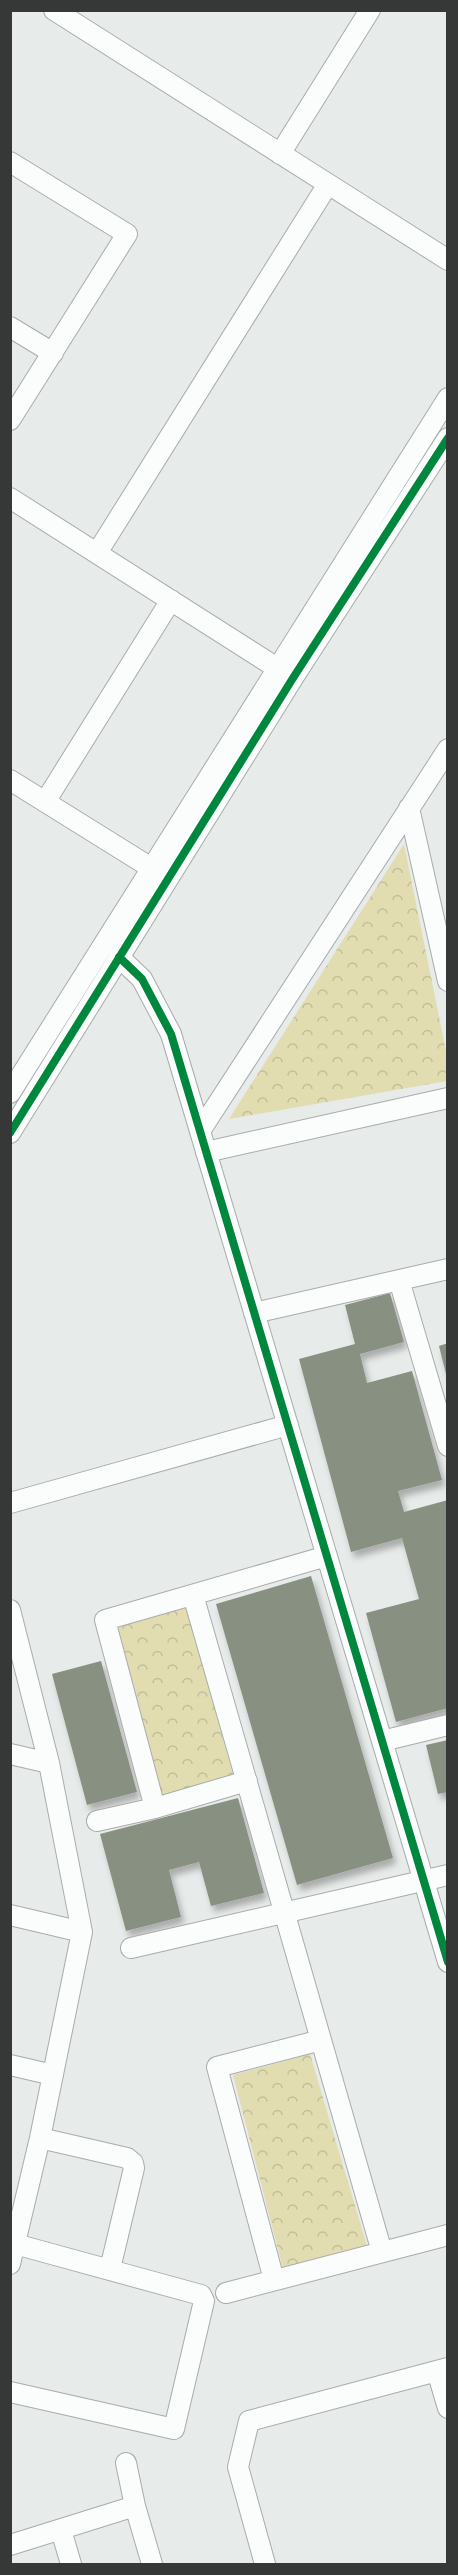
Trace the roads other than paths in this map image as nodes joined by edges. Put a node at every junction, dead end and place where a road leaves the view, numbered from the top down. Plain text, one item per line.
1 (54, 10) edge
2 (370, 10) edge
3 (280, 154) junction
4 (10, 162) edge
5 (328, 184) junction
6 (447, 260) edge
7 (10, 327) edge
8 (53, 353) junction
9 (447, 398) edge
10 (10, 420) edge
11 (447, 438) edge
12 (10, 498) edge
13 (97, 553) junction
14 (171, 600) junction
15 (285, 673) junction
16 (447, 748) edge
17 (10, 780) edge
18 (45, 802) junction
19 (409, 808) junction
20 (151, 868) junction
21 (168, 878) junction
22 (119, 957) junction
23 (447, 981) edge
24 (10, 1093) edge
25 (447, 1098) edge
26 (200, 1131) junction
27 (10, 1133) edge
28 (206, 1152) junction
29 (447, 1269) edge
30 (399, 1280) junction
31 (254, 1313) junction
32 (444, 1418) edge
33 (288, 1425) junction
34 (447, 1446) edge
35 (10, 1503) edge
36 (327, 1556) junction
37 (193, 1595) junction
38 (10, 1610) edge
39 (447, 1725) edge
40 (382, 1741) junction
41 (10, 1755) edge
42 (49, 1763) junction
43 (247, 1781) junction
44 (155, 1808) junction
45 (97, 1821) dead end
46 (447, 1875) edge
47 (424, 1880) junction
48 (285, 1912) junction
49 (10, 1915) edge
50 (82, 1932) junction
51 (131, 1948) dead end
52 (447, 1962) edge
53 (321, 2040) junction
54 (10, 2065) edge
55 (53, 2074) junction
56 (40, 2138) junction
57 (16, 2222) edge
58 (447, 2235) edge
59 (15, 2244) junction
60 (382, 2252) junction
61 (10, 2264) edge
62 (110, 2269) junction
63 (274, 2280) junction
64 (226, 2293) dead end
65 (442, 2370) edge
66 (10, 2392) edge
67 (447, 2408) edge
68 (126, 2463) dead end
69 (135, 2506) junction
70 (61, 2530) junction
71 (10, 2545) edge
72 (70, 2565) edge
73 (153, 2565) edge
74 (264, 2565) edge

1 - 3 street
2 - 3 street
3 - 5 street
4 - 8 street
5 - 6 street
5 - 13 street
7 - 8 street
8 - 10 street
9 - 15 street
11 - 15 street
12 - 13 street
13 - 14 street
14 - 15 street
14 - 18 street
15 - 20 street
15 - 21 street
16 - 19 street
17 - 18 street
18 - 20 street
19 - 23 street
19 - 26 street
20 - 21 street
20 - 24 street
21 - 22 street
22 - 26 street
22 - 27 street
25 - 28 street
26 - 28 street
28 - 31 street
29 - 30 street
30 - 31 street
30 - 32 street
31 - 33 street
32 - 34 street
33 - 35 street
33 - 36 street
36 - 37 street
36 - 40 street
37 - 43 street
37 - 44 street
38 - 42 street
39 - 40 street
40 - 47 street
41 - 42 street
42 - 50 street
43 - 44 street
43 - 48 street
44 - 45 street
46 - 47 street
47 - 48 street
47 - 52 street
48 - 51 street
48 - 53 street
49 - 50 street
50 - 55 street
53 - 60 street
53 - 63 street
54 - 55 street
55 - 56 street
56 - 57 street
56 - 62 street
57 - 59 street
58 - 60 street
59 - 61 street
59 - 62 street
60 - 63 street
62 - 66 street
63 - 64 street
65 - 67 street
65 - 74 street
68 - 69 street
69 - 70 street
69 - 73 street
70 - 71 street
70 - 72 street

